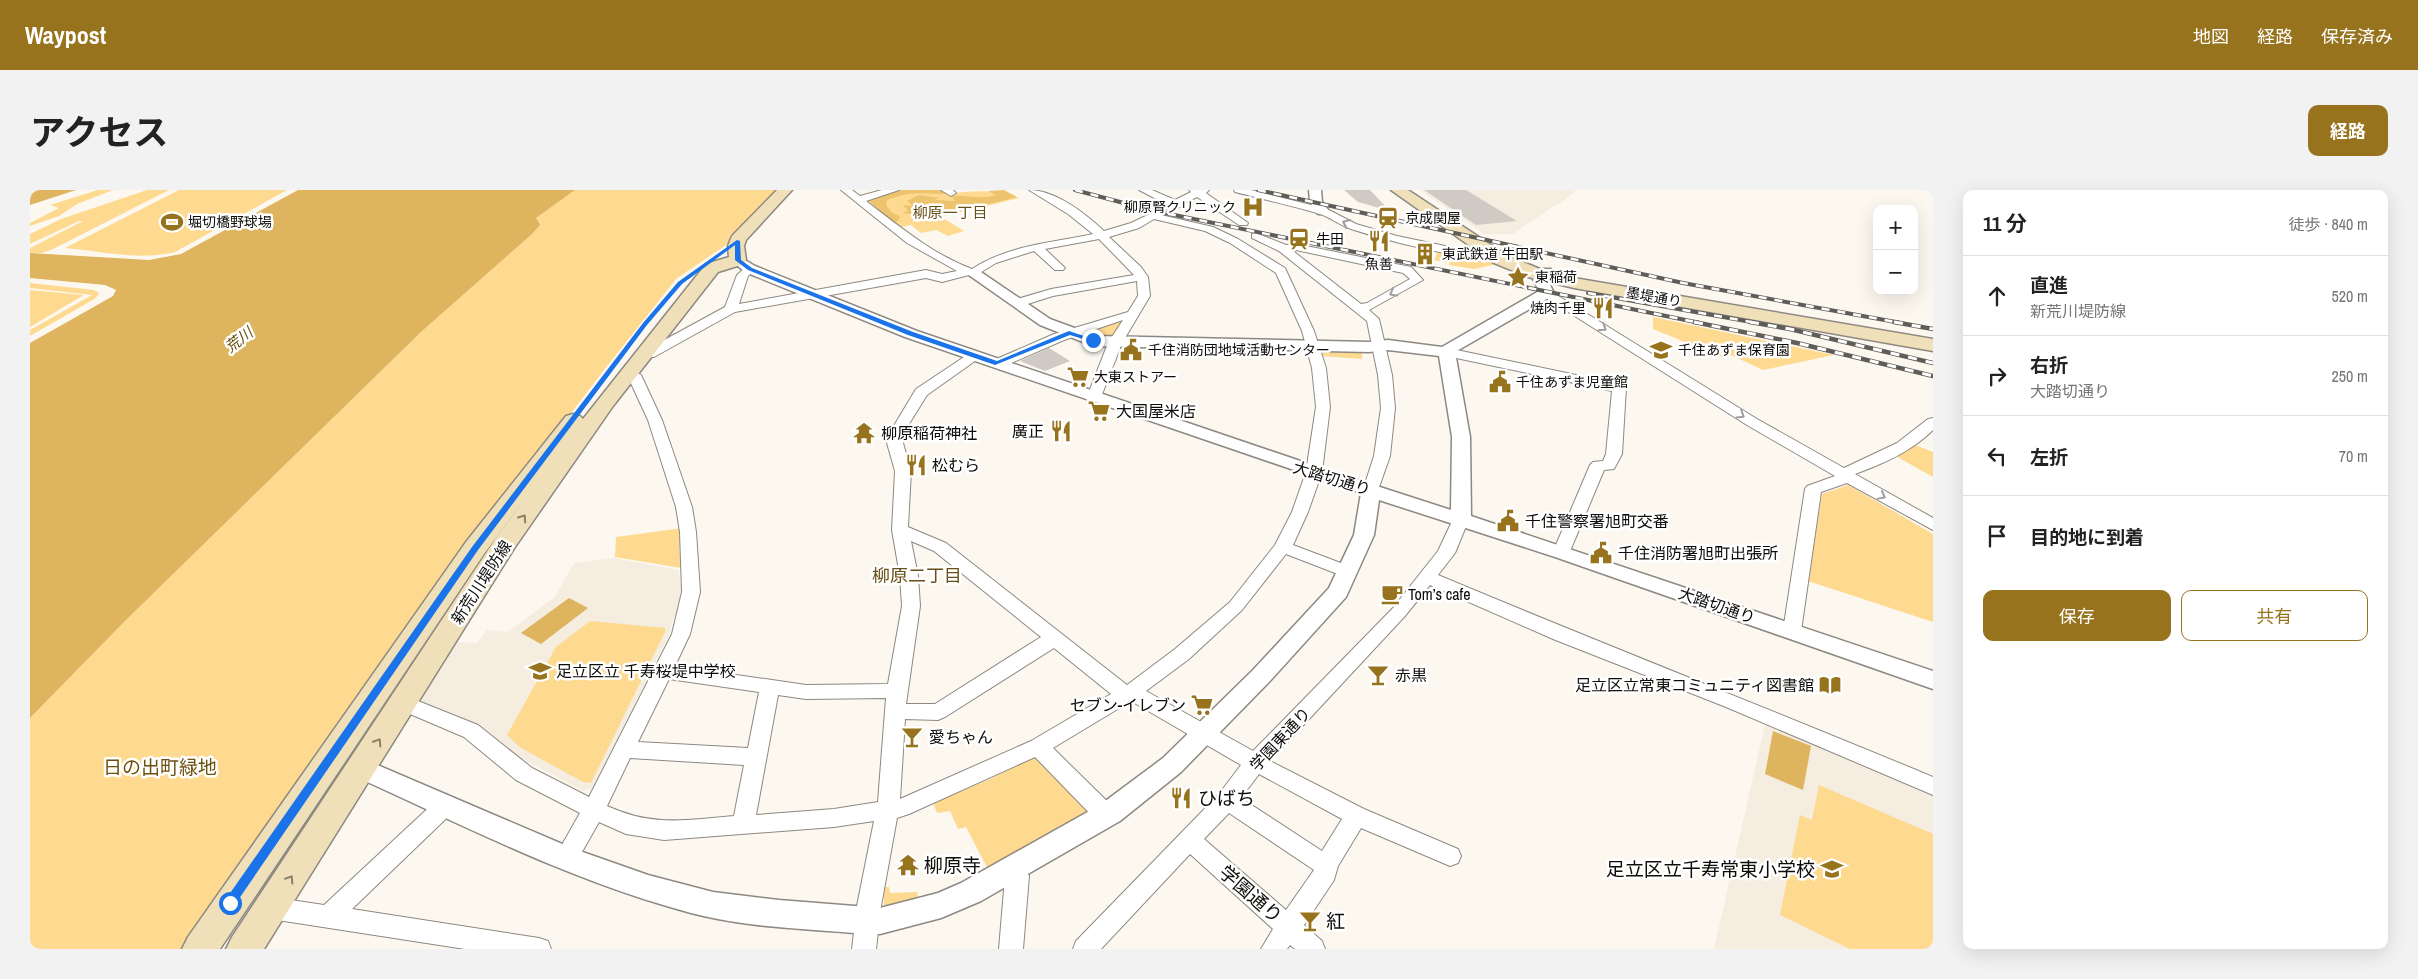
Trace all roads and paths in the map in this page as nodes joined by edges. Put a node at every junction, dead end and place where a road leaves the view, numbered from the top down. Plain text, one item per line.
1 (784, 190) edge
2 (846, 190) edge
3 (894, 190) edge
4 (1034, 190) edge
5 (1144, 190) edge
6 (1239, 190) edge
7 (1315, 190) edge
8 (1398, 190) edge
9 (1408, 190) edge
10 (1199, 191) edge
11 (860, 199) junction
12 (1163, 211) junction
13 (1323, 211) junction
14 (1243, 222) dead end
15 (1102, 235) junction
16 (1256, 236) dead end
17 (1038, 248) junction
18 (1285, 249) junction
19 (1492, 254) junction
20 (742, 257) junction
21 (1059, 268) dead end
22 (971, 273) junction
23 (1544, 274) junction
24 (1141, 277) junction
25 (1547, 293) junction
26 (816, 295) junction
27 (1018, 303) junction
28 (1358, 308) junction
29 (731, 309) junction
30 (1131, 316) junction
31 (1069, 333) junction
32 (1933, 340) edge
33 (1115, 343) junction
34 (1933, 345) edge
35 (1312, 346) junction
36 (1378, 346) junction
37 (1447, 352) junction
38 (643, 354) junction
39 (975, 356) junction
40 (997, 364) junction
41 (628, 374) junction
42 (1094, 397) junction
43 (1933, 422) edge
44 (1314, 472) junction
45 (1844, 476) junction
46 (1371, 490) junction
47 (1461, 518) junction
48 (1933, 525) edge
49 (900, 530) junction
50 (1282, 547) junction
51 (1562, 552) junction
52 (1348, 572) junction
53 (1428, 577) junction
54 (1792, 631) junction
55 (1053, 639) junction
56 (663, 671) junction
57 (1933, 680) edge
58 (770, 687) junction
59 (897, 691) junction
60 (1128, 693) junction
61 (403, 703) junction
62 (896, 712) junction
63 (1202, 734) junction
64 (1038, 747) junction
65 (623, 749) junction
66 (756, 757) junction
67 (1255, 763) junction
68 (361, 768) junction
69 (1933, 786) edge
70 (1227, 800) junction
71 (446, 804) junction
72 (594, 810) junction
73 (886, 811) junction
74 (1106, 815) junction
75 (1356, 816) junction
76 (743, 825) junction
77 (1188, 839) junction
78 (1450, 856) dead end
79 (566, 859) junction
80 (1326, 865) junction
81 (1013, 870) junction
82 (271, 908) junction
83 (329, 916) junction
84 (867, 921) junction
85 (1288, 927) junction
86 (200, 949) edge
87 (244, 949) edge
88 (539, 949) edge
89 (864, 949) edge
90 (1010, 949) edge
91 (1084, 949) edge
92 (1273, 949) edge
93 (1313, 949) edge

1 - 20 main road, 新荒川堤防線
2 - 11 street
3 - 11 street
4 - 15 street
5 - 12 street
6 - 13 street
7 - 13 street
8 - 19 main road, 墨堤通り
9 - 23 main road, 墨堤通り
10 - 12 street
10 - 14 street
11 - 22 street
12 - 15 street
12 - 35 street
19 -> 13 street
15 - 17 street
15 - 24 street
16 - 18 street
17 - 21 street
17 - 22 street
18 - 28 street
18 -> 28 street
19 - 23 main road, 墨堤通り
20 - 26 street, 大踏切通り
20 - 29 street
20 - 38 main road, 新荒川堤防線
20 - 86 main road, 新荒川堤防線
22 - 26 street
22 - 27 street
23 - 25 street
23 - 32 main road, 墨堤通り
23 - 34 main road, 墨堤通り
24 - 27 street
24 - 30 street
25 - 37 street
25 -> 45 street
26 - 29 street
26 - 39 street, 大踏切通り
27 - 31 street
28 - 36 street
29 - 38 street
30 - 31 street
30 - 33 street
31 - 33 street
31 - 40 street
33 - 35 street
33 - 42 street
35 - 36 street
35 - 44 street
36 - 37 street
36 - 46 street
37 - 47 street
37 - 51 street
38 - 41 main road, 新荒川堤防線
39 - 40 street, 大踏切通り
39 - 49 street
40 - 42 street, 大踏切通り
41 - 56 street
61 -> 41 main road, 新荒川堤防線
42 - 44 street, 大踏切通り
43 - 45 street
44 - 46 street, 大踏切通り
44 - 50 street
45 -> 48 street
45 - 54 street
46 - 47 street, 大踏切通り
46 - 52 street
47 - 51 street, 大踏切通り
47 - 53 street, 学園東通り
49 - 55 street
49 - 59 street
50 - 52 street
50 - 60 street
51 - 54 street, 大踏切通り
52 - 63 street
53 - 67 street, 学園東通り
53 - 69 street
54 - 57 street, 大踏切通り
55 - 60 street
55 - 62 street
56 - 58 street
56 - 65 street
58 - 59 street
58 - 66 street
59 - 62 street
60 - 63 street
60 - 64 street
68 -> 61 main road, 新荒川堤防線
61 - 72 street
62 - 73 street
63 - 67 street
63 - 74 street
64 - 73 street
64 - 74 street
65 - 66 street
65 - 72 street
66 - 76 street
67 - 70 street, 学園東通り
67 - 75 street
68 - 71 street
82 -> 68 main road, 新荒川堤防線
70 - 77 street, 学園東通り
70 - 80 street
71 - 79 street
71 - 83 street
72 - 76 street
72 - 79 street
73 - 76 street
73 - 84 street
74 - 81 street
75 - 78 street
75 - 80 street
77 - 85 street, 学園通り
77 - 91 street, 学園東通り
79 - 84 street
80 - 85 street
81 - 84 street
81 - 90 street
82 - 83 street
82 - 87 main road, 新荒川堤防線
83 - 88 street
84 - 89 street
85 - 92 street
85 - 93 street, 学園通り

